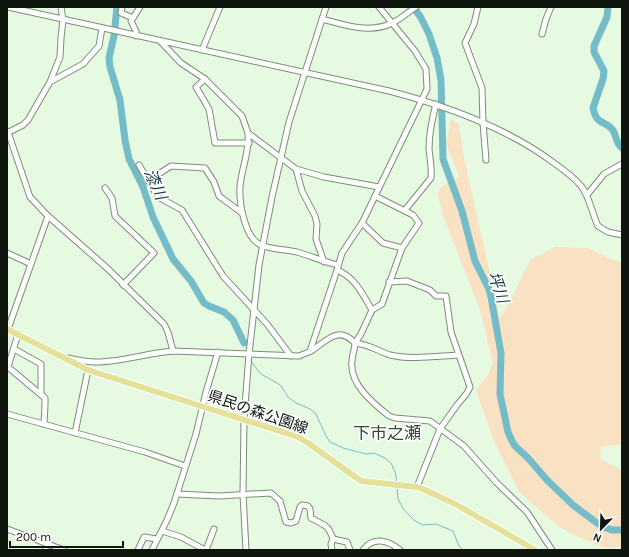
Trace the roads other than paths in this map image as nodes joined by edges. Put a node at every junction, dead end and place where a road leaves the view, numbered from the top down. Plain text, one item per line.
1 (8, 7) edge
2 (61, 7) edge
3 (122, 7) edge
4 (140, 7) edge
5 (220, 7) edge
6 (326, 7) edge
7 (379, 7) edge
8 (416, 7) edge
9 (478, 7) edge
10 (551, 7) edge
11 (133, 18) junction
12 (322, 19) junction
13 (64, 20) junction
14 (393, 23) junction
15 (102, 28) junction
16 (542, 34) dead end
17 (136, 36) junction
18 (161, 42) junction
19 (202, 50) junction
20 (304, 72) junction
21 (205, 79) junction
22 (50, 82) junction
23 (423, 100) junction
24 (438, 105) junction
25 (483, 123) junction
26 (8, 132) edge
27 (248, 133) junction
28 (249, 143) junction
29 (280, 158) junction
30 (486, 160) dead end
31 (622, 164) edge
32 (139, 165) dead end
33 (296, 169) junction
34 (148, 181) junction
35 (379, 187) junction
36 (105, 188) dead end
37 (587, 195) junction
38 (375, 196) junction
39 (405, 210) junction
40 (242, 213) junction
41 (48, 216) junction
42 (362, 222) junction
43 (622, 235) edge
44 (262, 246) junction
45 (402, 248) junction
46 (7, 254) edge
47 (324, 262) junction
48 (31, 264) junction
49 (338, 267) junction
50 (389, 282) junction
51 (123, 284) junction
52 (253, 308) junction
53 (372, 310) junction
54 (8, 329) edge
55 (18, 334) junction
56 (355, 343) junction
57 (14, 349) junction
58 (173, 351) junction
59 (310, 351) junction
60 (218, 352) junction
61 (249, 354) junction
62 (458, 355) junction
63 (59, 356) junction
64 (291, 356) junction
65 (88, 370) junction
66 (41, 394) junction
67 (203, 406) junction
68 (7, 414) edge
69 (244, 419) junction
70 (44, 424) junction
71 (440, 428) junction
72 (75, 433) junction
73 (185, 466) junction
74 (414, 487) junction
75 (177, 494) junction
76 (243, 494) junction
77 (7, 529) edge
78 (214, 529) dead end
79 (162, 531) junction
80 (333, 538) junction
81 (157, 539) junction
82 (48, 544) junction
83 (45, 550) edge
84 (64, 550) edge
85 (138, 550) edge
86 (152, 550) edge
87 (206, 550) edge
88 (246, 550) edge
89 (332, 550) edge
90 (350, 550) edge
91 (363, 550) edge
92 (400, 550) edge
93 (535, 550) edge
94 (552, 550) edge

1 - 13 street
2 - 13 street
3 - 11 street
4 - 11 street
5 - 19 street
6 - 12 street
7 - 14 street
8 - 14 street
9 - 25 street
10 - 16 street
11 - 17 street
12 - 14 street
12 - 20 street
13 - 15 street
13 - 22 street
14 - 23 street
15 - 17 street
15 - 22 street
17 - 18 street
18 - 19 street
18 - 21 street
19 - 20 street
20 - 23 street
20 - 29 street
21 - 27 street
21 - 28 street
22 - 26 street
23 - 24 street
23 - 35 street
24 - 25 street
24 - 39 street
25 - 30 street
25 - 37 street
26 - 41 street
27 - 28 street
27 - 29 street
28 - 40 street
29 - 33 street
29 - 44 street
31 - 37 street
32 - 34 street
33 - 35 street
33 - 47 street
34 - 40 street
34 - 52 street
35 - 38 street
36 - 51 street
37 - 43 street
38 - 39 street
38 - 42 street
39 - 45 street
40 - 44 street
41 - 48 street
41 - 51 street
42 - 45 street
42 - 49 street
44 - 47 street
44 - 52 street
45 - 50 street
46 - 48 street
47 - 49 street
48 - 54 street
49 - 53 street
49 - 59 street
50 - 53 street
50 - 62 street
51 - 58 street
52 - 61 street
52 - 64 street
53 - 56 street
54 - 55 main road, 県民の森公園線
55 - 57 street
55 - 63 main road, 県民の森公園線
56 - 59 street
56 - 62 street
56 - 71 street
57 - 66 street
57 - 66 street
58 - 60 street
58 - 63 street
59 - 64 street
60 - 61 street
60 - 67 street
61 - 64 street
61 - 69 street
62 - 71 street
63 - 65 main road, 県民の森公園線
65 - 67 main road, 県民の森公園線
65 - 72 street
66 - 70 street
67 - 69 main road, 県民の森公園線
67 - 73 street
68 - 70 street
69 - 74 main road, 県民の森公園線
69 - 76 street
70 - 72 street
71 - 74 street
71 - 94 street
72 - 73 street
73 - 75 street
74 - 93 main road, 県民の森公園線
75 - 76 street
75 - 79 street
76 - 80 street
76 - 88 street
77 - 82 street
78 - 87 street
79 - 81 street
79 - 87 street
80 - 89 street
80 - 90 street
81 - 85 street
81 - 86 street
82 - 83 street
82 - 84 street
91 - 92 street

